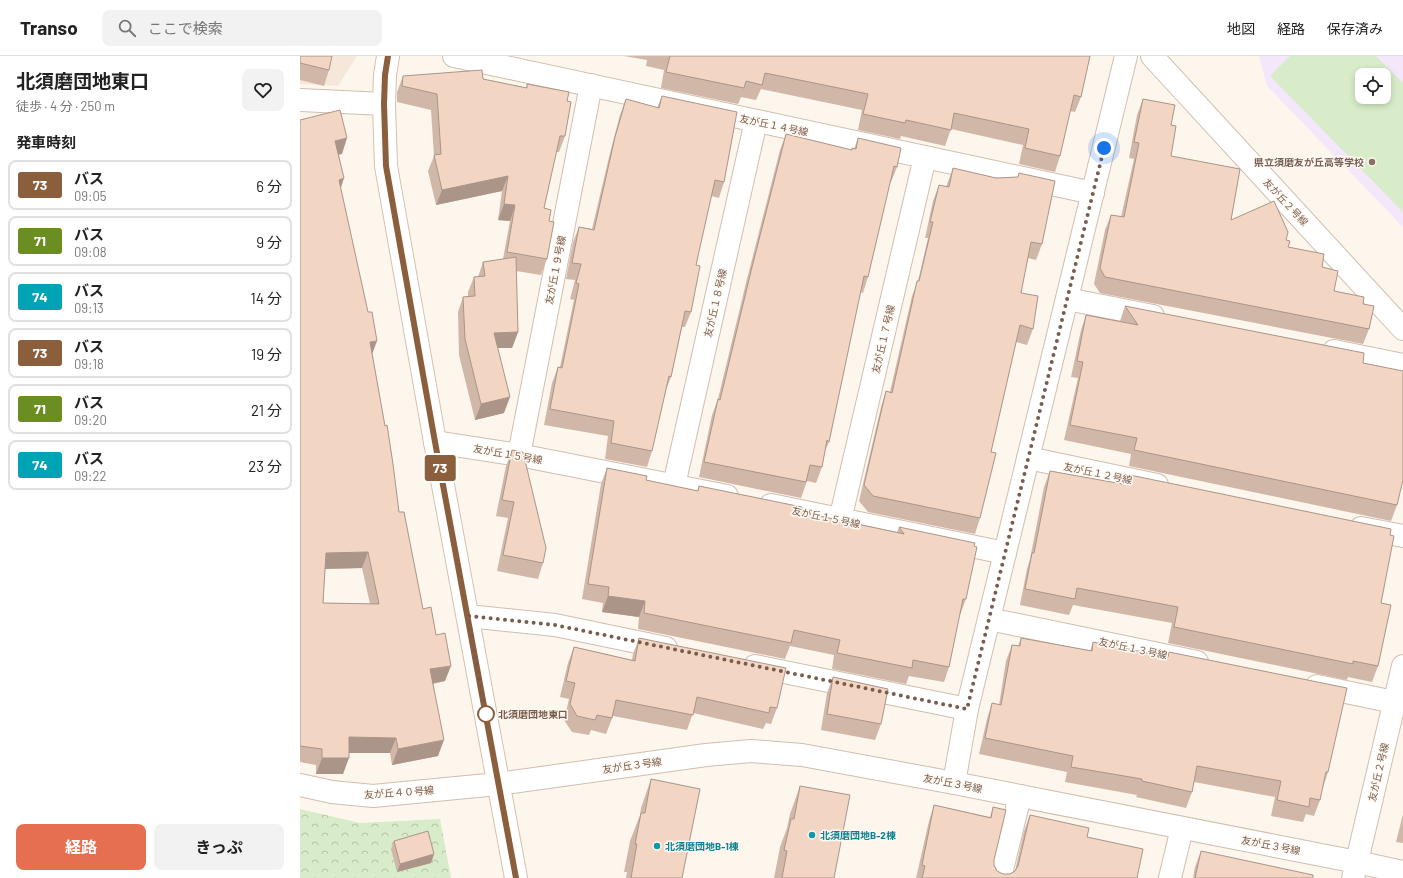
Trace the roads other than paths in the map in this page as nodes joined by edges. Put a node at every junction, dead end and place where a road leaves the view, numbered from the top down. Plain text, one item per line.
1 (388, 56) edge
2 (454, 56) edge
3 (1126, 56) edge
4 (1152, 56) edge
5 (591, 85) junction
6 (300, 100) edge
7 (384, 104) junction
8 (756, 121) junction
9 (925, 157) junction
10 (1093, 194) junction
11 (1067, 299) junction
12 (1168, 319) edge
13 (1403, 329) edge
14 (1317, 348) edge
15 (1403, 365) edge
16 (435, 442) junction
17 (519, 455) junction
18 (1028, 458) junction
19 (674, 485) junction
20 (1177, 489) edge
21 (840, 520) junction
22 (1340, 523) edge
23 (1403, 536) edge
24 (1005, 553) junction
25 (468, 616) junction
26 (989, 619) junction
27 (687, 652) edge
28 (734, 661) edge
29 (1215, 665) edge
30 (1403, 666) edge
31 (1301, 683) edge
32 (1394, 702) junction
33 (967, 709) junction
34 (954, 783) junction
35 (498, 784) junction
36 (300, 785) edge
37 (1020, 796) junction
38 (1182, 828) junction
39 (1356, 870) edge
40 (1403, 872) edge
41 (516, 878) edge
42 (1000, 878) edge
43 (1170, 878) edge

1 - 7 street
2 - 5 street, 友が丘１４号線
3 - 10 street
4 - 13 street, 友が丘２号線
5 - 8 street, 友が丘１４号線
5 - 17 street, 友が丘１９号線
6 - 7 street
7 - 16 street
8 - 9 street, 友が丘１４号線
8 - 19 street, 友が丘１８号線
9 - 10 street, 友が丘１４号線
9 - 21 street, 友が丘１７号線
10 - 11 street
11 - 12 street
11 - 18 street
14 - 15 street
16 - 17 street, 友が丘１５号線
16 - 25 street
17 - 19 street, 友が丘１５号線
18 - 20 street, 友が丘１２号線
18 - 24 street
19 - 21 street, 友が丘１５号線
21 - 24 street, 友が丘１５号線
22 - 23 street
24 - 26 street
25 - 27 street
25 - 35 street
26 - 29 street, 友が丘１３号線
26 - 33 street
28 - 33 street
30 - 32 street, 友が丘２号線
31 - 32 street
32 - 39 street, 友が丘２号線
33 - 34 street
34 - 35 street, 友が丘３号線
34 - 37 street, 友が丘３号線
35 - 36 street, 友が丘４０号線
35 - 41 street
37 - 38 street, 友が丘３号線
37 - 42 street
38 - 39 street, 友が丘３号線
38 - 43 street
39 - 40 street, 友が丘３号線

